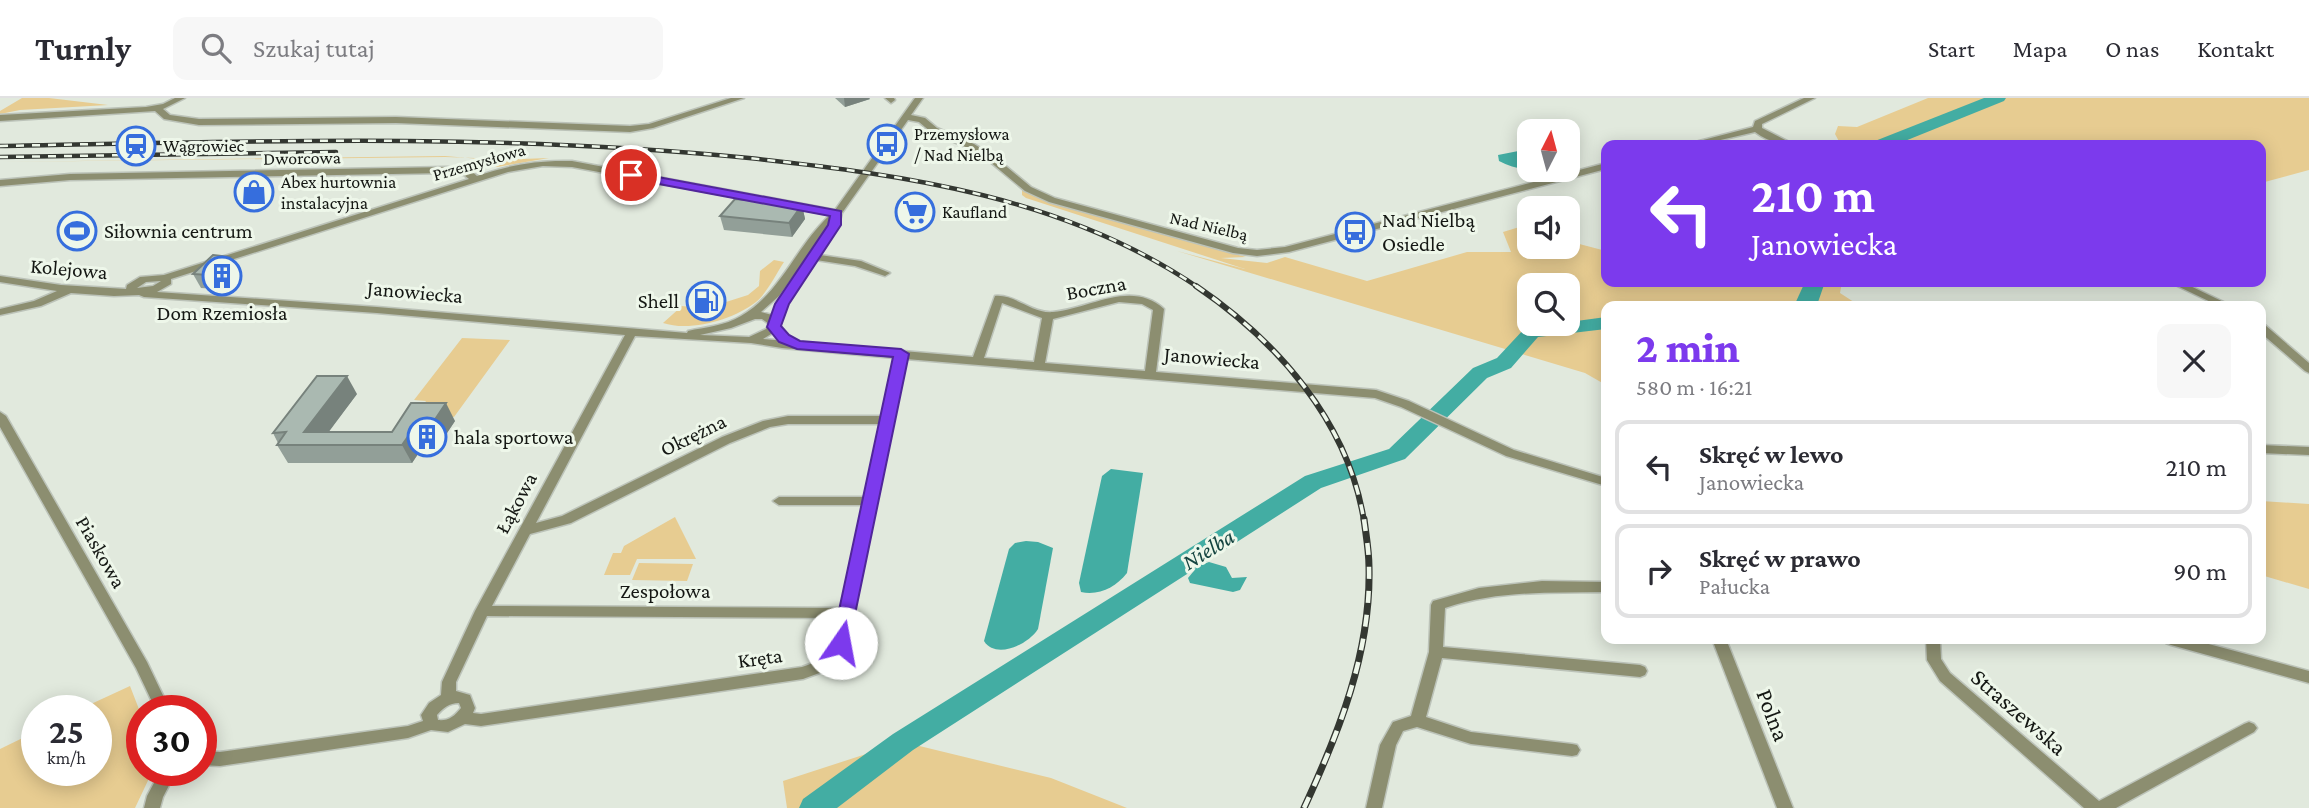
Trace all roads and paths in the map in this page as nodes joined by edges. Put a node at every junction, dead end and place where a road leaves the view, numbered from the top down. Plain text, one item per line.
1 (181, 98) edge
2 (740, 98) edge
3 (919, 98) edge
4 (1811, 98) edge
5 (157, 108) junction
6 (905, 117) junction
7 (0, 118) edge
8 (1757, 129) junction
9 (1710, 140) edge
10 (1778, 140) edge
11 (1601, 167) edge
12 (475, 180) junction
13 (0, 183) edge
14 (837, 214) junction
15 (814, 257) junction
16 (885, 274) dead end
17 (1, 279) edge
18 (138, 282) junction
19 (164, 283) junction
20 (56, 285) junction
21 (2186, 287) edge
22 (71, 289) junction
23 (138, 293) junction
24 (210, 298) junction
25 (2216, 301) edge
26 (14, 309) junction
27 (0, 312) edge
28 (748, 316) junction
29 (1048, 317) junction
30 (735, 323) junction
31 (774, 325) junction
32 (632, 331) junction
33 (2266, 331) edge
34 (681, 335) junction
35 (739, 338) junction
36 (751, 340) junction
37 (797, 345) junction
38 (901, 354) junction
39 (978, 360) junction
40 (1039, 365) junction
41 (2309, 369) edge
42 (1150, 374) junction
43 (0, 416) edge
44 (888, 421) junction
45 (2266, 449) edge
46 (2309, 451) edge
47 (1601, 481) edge
48 (871, 501) junction
49 (779, 502) dead end
50 (526, 530) junction
51 (1601, 587) edge
52 (482, 611) junction
53 (848, 613) junction
54 (1721, 644) edge
55 (1933, 644) edge
56 (2189, 644) edge
57 (1436, 652) junction
58 (1640, 671) dead end
59 (2309, 677) edge
60 (156, 695) edge
61 (447, 698) junction
62 (463, 718) junction
63 (1417, 722) junction
64 (431, 724) junction
65 (2249, 728) dead end
66 (1572, 750) dead end
67 (217, 759) edge
68 (160, 786) edge
69 (152, 808) edge
70 (1374, 808) edge
71 (1785, 808) edge
72 (2095, 808) edge
73 (2101, 808) edge

1 - 5 street
2 - 5 street
3 - 6 street
4 - 8 street
5 - 7 street
6 - 11 street, Nad Nielbą
6 - 14 street
8 - 9 street
8 - 10 street
12 - 13 street, Dworcowa
12 - 14 street, Przemysłowa
12 - 19 street, Przemysłowa
14 - 15 street
14 - 28 street, Janowiecka
15 - 16 street
15 - 31 street
17 - 20 street, Kolejowa
18 - 19 street
18 - 20 street, Kolejowa
18 - 23 street
19 - 23 street
19 - 24 street
20 - 22 street, Kolejowa
20 - 26 street
21 - 25 street
22 - 23 street, Kolejowa
22 - 26 street
23 - 24 street, Janowiecka
24 - 32 street, Janowiecka
26 - 27 street
28 - 30 street, Janowiecka
28 - 31 street
29 - 39 street, Boczna
29 - 40 street
29 - 42 street, Boczna
30 - 34 street, Janowiecka
30 - 35 street
31 - 36 street
31 - 37 street
32 - 34 street, Janowiecka
32 - 50 street, Łąkowa
33 - 41 street
34 - 35 street, Janowiecka
35 - 36 street, Janowiecka
36 - 37 street, Janowiecka
37 - 38 street, Janowiecka
38 - 39 street, Janowiecka
38 - 44 street, Kręta
39 - 40 street, Janowiecka
40 - 42 street, Janowiecka
42 - 47 street, Janowiecka
43 - 60 street, Piaskowa
44 - 48 street, Kręta
44 - 50 street, Okrężna
45 - 46 street
48 - 49 street
48 - 53 street, Kręta
50 - 52 street, Łąkowa
51 - 57 street
52 - 53 street, Zespołowa
52 - 61 street, Łąkowa
53 - 62 street, Kręta
54 - 71 street, Polna
55 - 72 street, Straszewska
56 - 59 street
57 - 58 street
57 - 63 street
61 - 62 street
61 - 64 street
62 - 64 street
63 - 66 street
63 - 70 street
64 - 67 street
65 - 73 street
68 - 69 street

